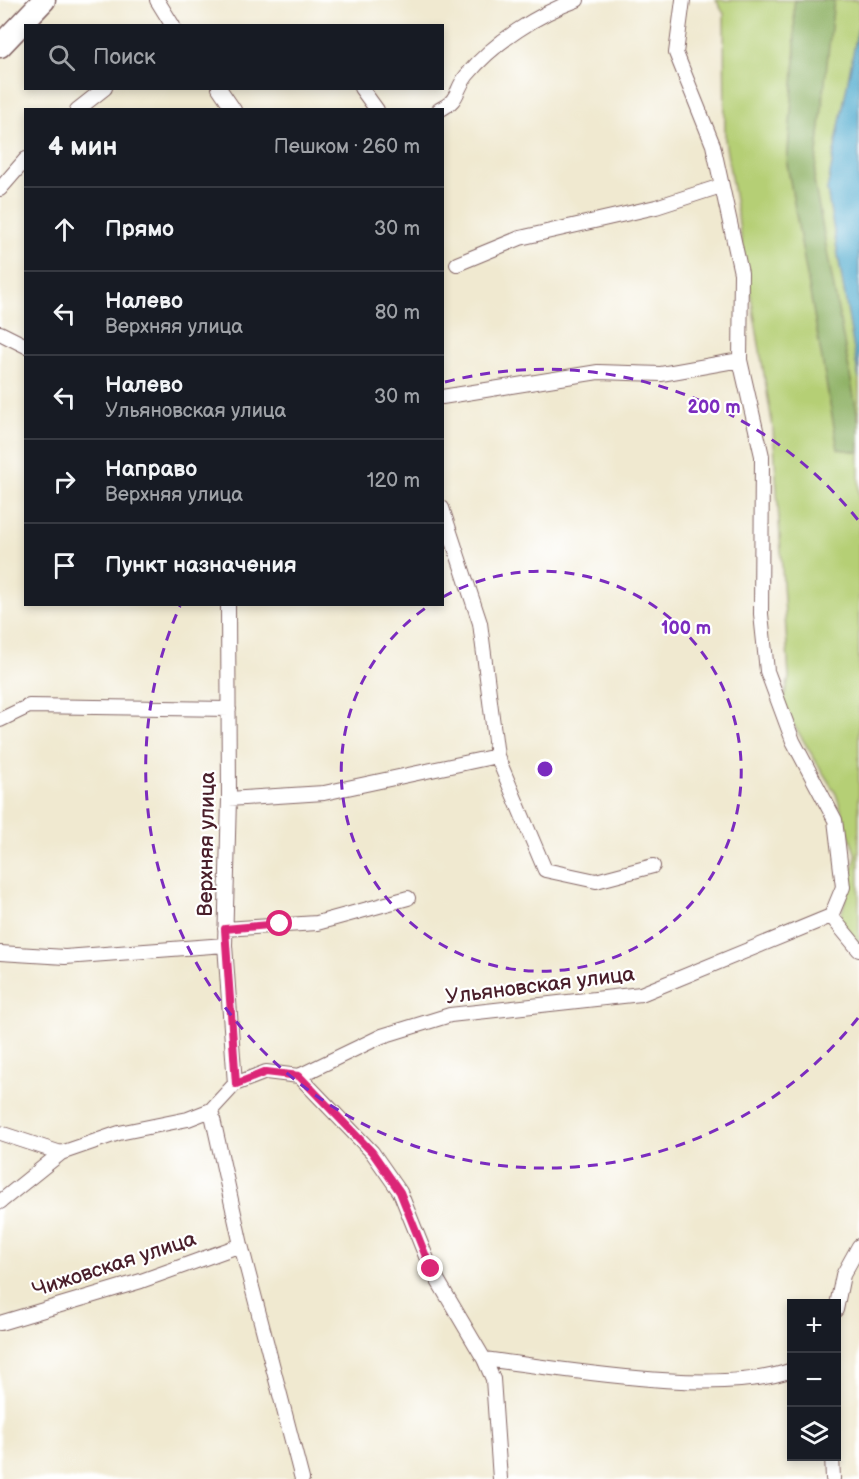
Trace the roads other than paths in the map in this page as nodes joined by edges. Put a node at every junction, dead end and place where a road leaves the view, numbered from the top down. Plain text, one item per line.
1 (44, 0) edge
2 (158, 0) edge
3 (577, 0) edge
4 (683, 0) edge
5 (172, 24) edge
6 (0, 46) edge
7 (102, 90) edge
8 (220, 90) edge
9 (362, 90) edge
10 (80, 108) edge
11 (233, 108) edge
12 (376, 108) edge
13 (443, 108) edge
14 (24, 161) edge
15 (721, 186) junction
16 (0, 189) edge
17 (457, 264) dead end
18 (0, 333) edge
19 (24, 345) edge
20 (740, 360) junction
21 (444, 397) edge
22 (444, 514) edge
23 (228, 606) edge
24 (229, 709) junction
25 (0, 720) edge
26 (497, 756) junction
27 (229, 799) junction
28 (653, 866) dead end
29 (408, 898) dead end
30 (831, 916) junction
31 (225, 929) junction
32 (225, 945) junction
33 (859, 950) edge
34 (0, 953) edge
35 (299, 1076) junction
36 (236, 1084) junction
37 (211, 1110) junction
38 (0, 1133) edge
39 (61, 1153) junction
40 (0, 1202) edge
41 (241, 1245) junction
42 (859, 1246) edge
43 (839, 1299) edge
44 (0, 1323) edge
45 (484, 1359) junction
46 (787, 1372) edge
47 (832, 1461) edge
48 (302, 1479) edge
49 (500, 1479) edge
50 (833, 1479) edge

1 - 6 highway
2 - 5 street
3 - 13 street
4 - 15 street
7 - 10 street
8 - 11 street
9 - 12 street
14 - 16 street
15 - 17 street
15 - 20 street
18 - 19 street
20 - 21 street
20 - 30 street
22 - 26 street
23 - 24 street, Верхняя улица
24 - 25 street
24 - 27 street, Верхняя улица
26 - 27 street
26 - 28 street
27 - 31 street, Верхняя улица
29 - 31 street
30 - 33 street
30 - 35 street, Ульяновская улица
31 - 32 street, Верхняя улица
32 - 34 street
32 - 36 street, Верхняя улица
35 - 36 street
35 - 45 street
36 - 37 street
37 - 39 street
37 - 41 street
38 - 39 street
39 - 40 street
41 - 44 street, Чижовская улица
41 - 48 street
42 - 43 street
45 - 46 street
45 - 49 street
47 - 50 street

